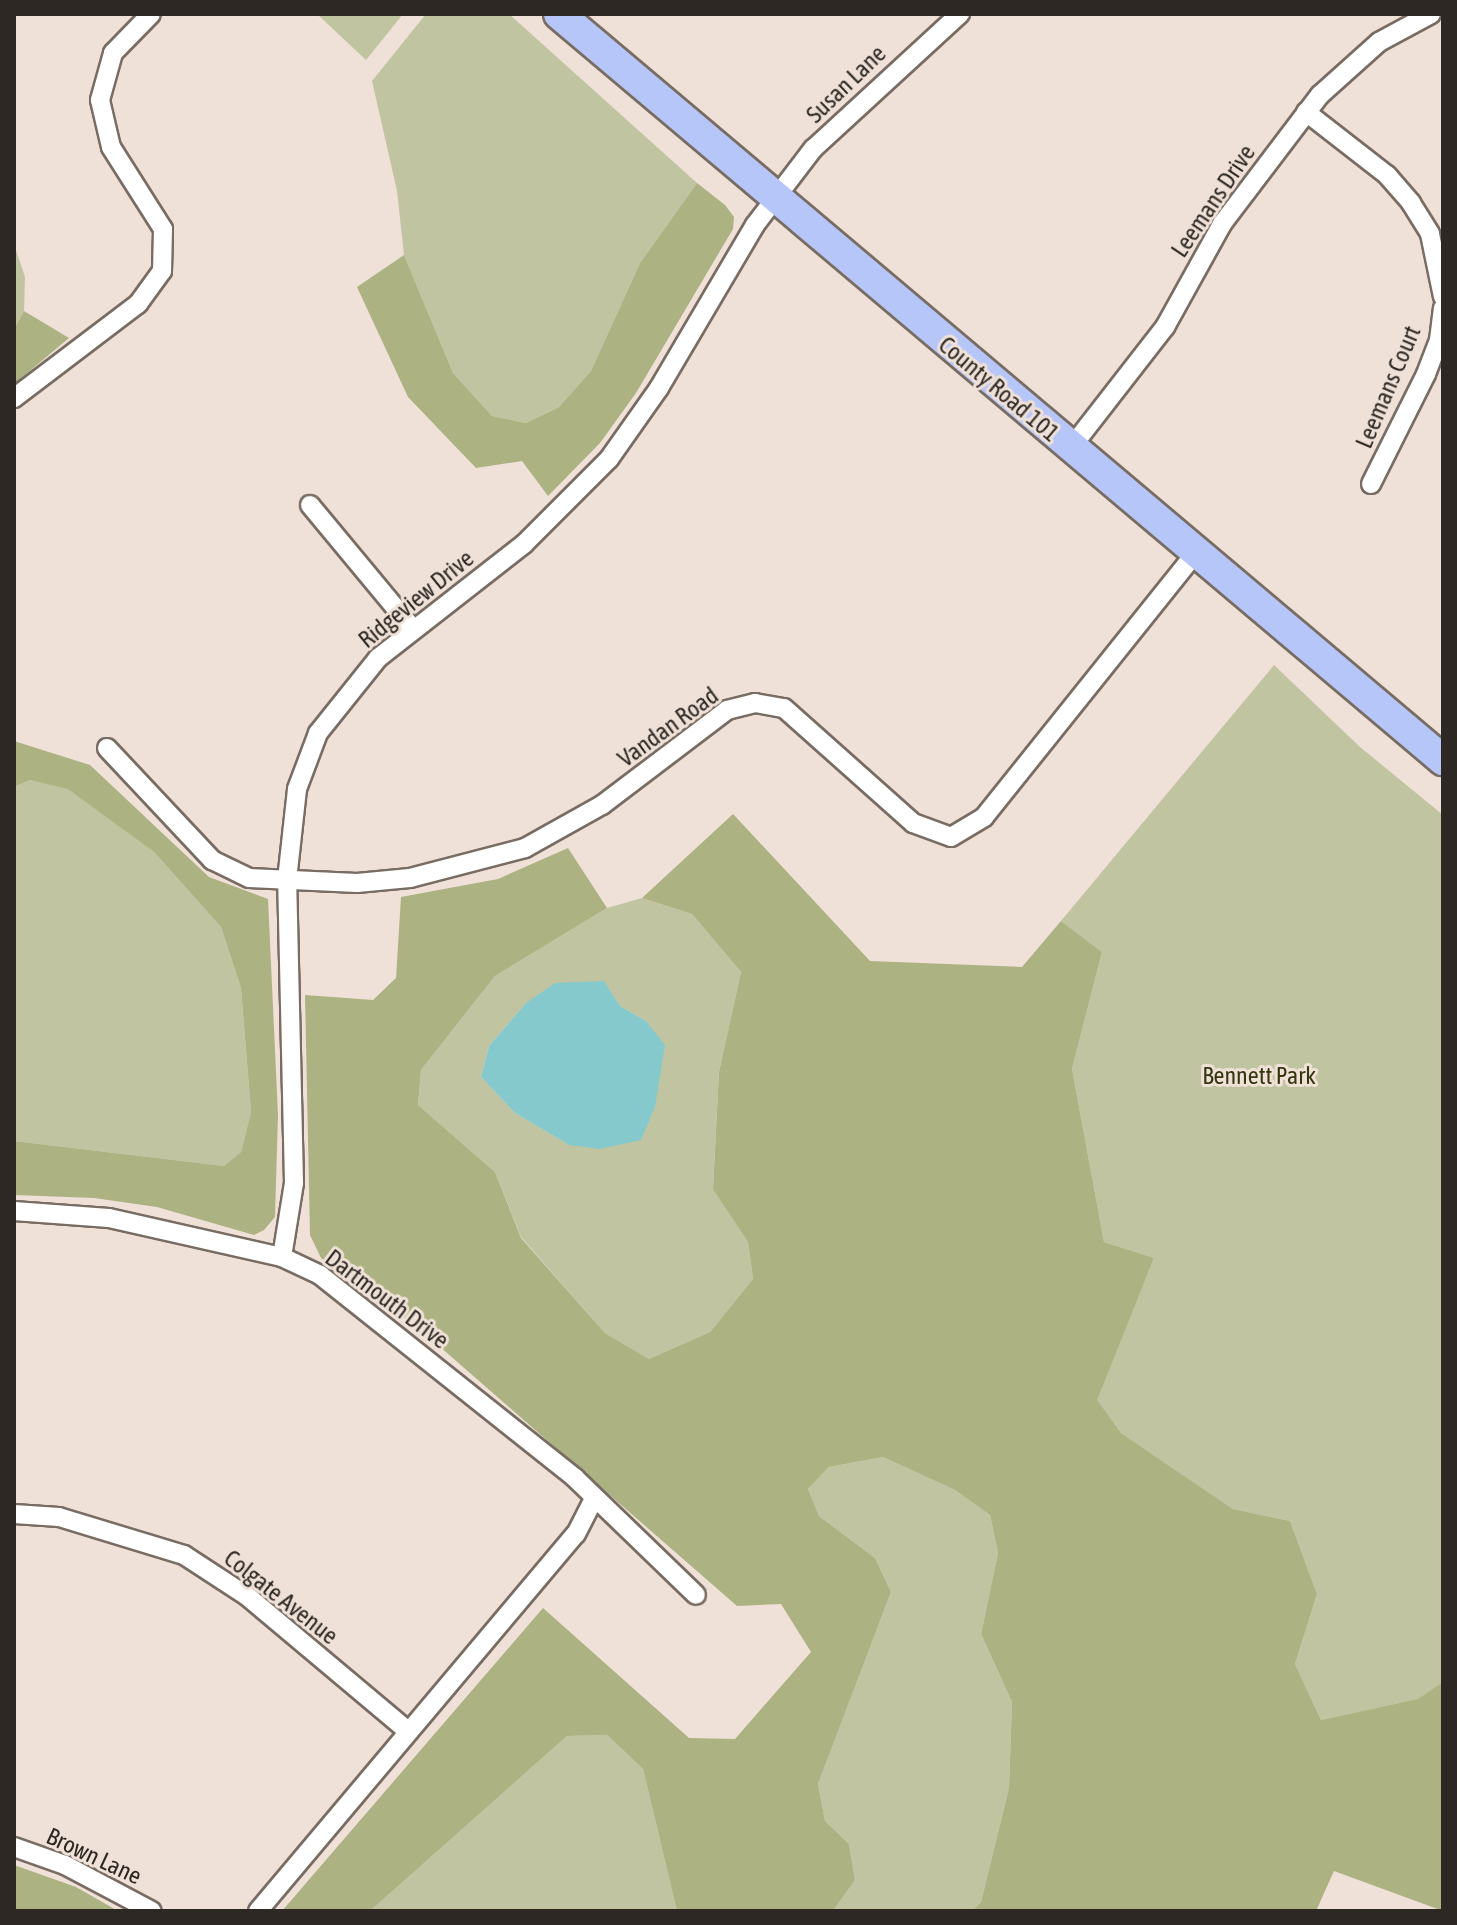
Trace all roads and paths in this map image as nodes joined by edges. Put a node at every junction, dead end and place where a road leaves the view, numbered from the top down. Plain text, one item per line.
1 (151, 14) edge
2 (559, 14) edge
3 (960, 14) edge
4 (1431, 14) edge
5 (1306, 112) junction
6 (775, 199) junction
7 (1443, 297) edge
8 (1443, 308) edge
9 (14, 398) edge
10 (1070, 449) junction
11 (1371, 484) dead end
12 (310, 505) dead end
13 (1197, 551) junction
14 (412, 628) junction
15 (107, 748) dead end
16 (1443, 760) edge
17 (287, 880) junction
18 (14, 1211) edge
19 (282, 1257) junction
20 (593, 1500) junction
21 (14, 1514) edge
22 (696, 1595) dead end
23 (408, 1731) junction
24 (14, 1847) edge
25 (152, 1911) edge
26 (258, 1911) edge

1 - 9 street
2 - 6 main road, County Road 101
3 - 6 street, Susan Lane
4 - 5 street, Leemans Drive
5 - 7 street
5 - 10 street, Leemans Drive
6 - 10 main road, County Road 101
6 - 14 street, Ridgeview Drive
8 - 11 street, Leemans Court
10 - 13 main road, County Road 101
12 - 14 street
13 - 16 main road, County Road 101
13 - 17 street, Vandan Road
14 - 17 street, Ridgeview Drive
15 - 17 street, Vandan Road
17 - 19 street, Ridgeview Drive
18 - 19 street, Dartmouth Drive
19 - 20 street, Dartmouth Drive
20 - 22 street, Dartmouth Drive
20 - 23 street
21 - 23 street, Colgate Avenue
23 - 26 street
24 - 25 street, Brown Lane

